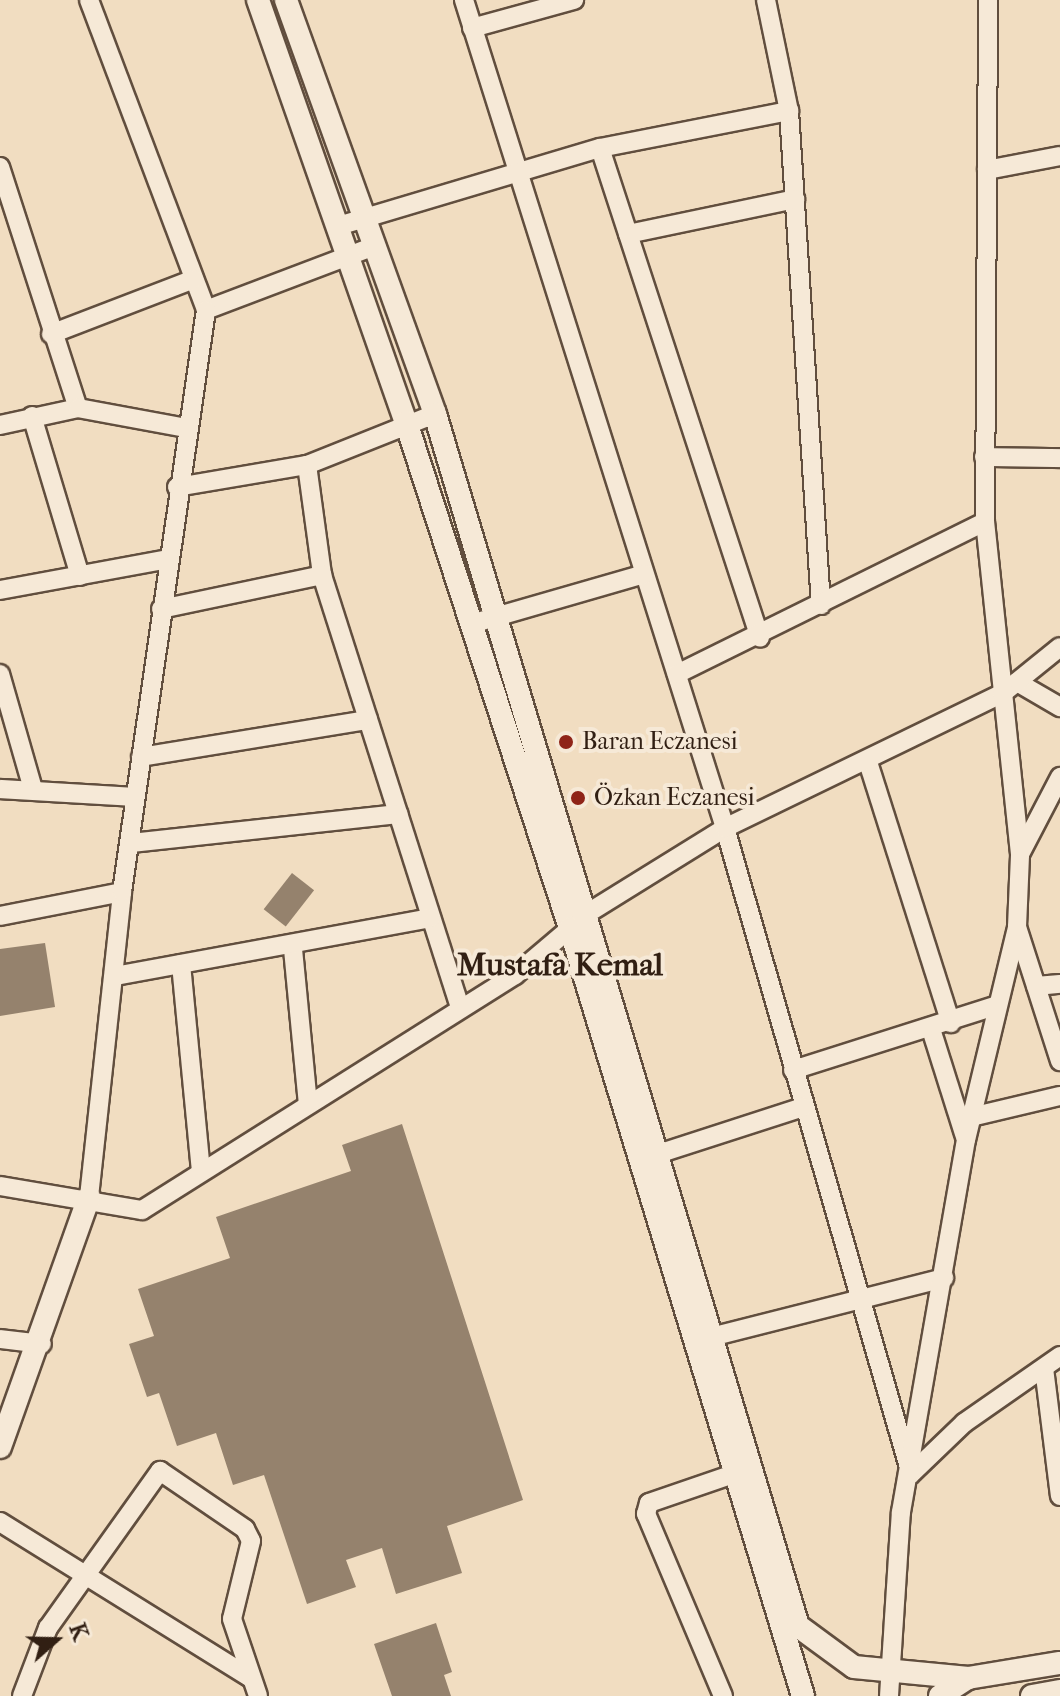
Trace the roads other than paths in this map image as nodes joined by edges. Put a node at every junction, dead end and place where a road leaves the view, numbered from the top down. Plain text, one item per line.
1 (89, 0) edge
2 (258, 0) edge
3 (286, 0) edge
4 (464, 0) edge
5 (574, 0) edge
6 (766, 0) edge
7 (988, 0) edge
8 (472, 28) junction
9 (789, 111) junction
10 (600, 148) junction
11 (1060, 156) edge
12 (0, 167) edge
13 (987, 170) junction
14 (514, 172) junction
15 (795, 199) junction
16 (361, 219) junction
17 (338, 226) junction
18 (628, 234) junction
19 (372, 247) junction
20 (348, 255) junction
21 (194, 279) junction
22 (206, 310) junction
23 (51, 334) junction
24 (78, 408) junction
25 (435, 414) junction
26 (32, 416) junction
27 (406, 422) junction
28 (0, 425) edge
29 (186, 428) junction
30 (984, 457) junction
31 (1060, 458) edge
32 (307, 465) junction
33 (177, 487) junction
34 (985, 522) junction
35 (169, 559) junction
36 (644, 574) junction
37 (322, 575) junction
38 (80, 576) junction
39 (0, 590) edge
40 (821, 605) junction
41 (161, 609) junction
42 (495, 617) junction
43 (471, 624) junction
44 (760, 638) junction
45 (1060, 647) edge
46 (0, 674) edge
47 (677, 674) junction
48 (1010, 688) junction
49 (1060, 707) edge
50 (368, 720) junction
51 (141, 757) junction
52 (868, 762) junction
53 (1060, 777) edge
54 (0, 789) edge
55 (33, 789) junction
56 (135, 797) junction
57 (398, 814) junction
58 (725, 828) junction
59 (131, 843) junction
60 (1020, 854) junction
61 (122, 892) junction
62 (588, 913) junction
63 (0, 916) edge
64 (431, 918) junction
65 (1017, 927) junction
66 (570, 928) junction
67 (293, 949) junction
68 (181, 964) junction
69 (115, 976) junction
70 (1060, 984) edge
71 (1036, 986) junction
72 (995, 1006) junction
73 (460, 1008) junction
74 (951, 1023) junction
75 (931, 1029) junction
76 (1060, 1061) edge
77 (793, 1070) junction
78 (1060, 1096) edge
79 (308, 1104) junction
80 (803, 1107) junction
81 (971, 1117) junction
82 (966, 1140) junction
83 (661, 1153) junction
84 (201, 1170) junction
85 (0, 1186) edge
86 (89, 1197) junction
87 (944, 1278) junction
88 (862, 1296) junction
89 (0, 1339) edge
90 (703, 1339) junction
91 (42, 1344) junction
92 (1060, 1356) edge
93 (1044, 1368) junction
94 (1, 1441) edge
95 (911, 1474) junction
96 (731, 1475) junction
97 (1060, 1496) edge
98 (0, 1522) edge
99 (81, 1574) junction
100 (1060, 1663) edge
101 (889, 1672) junction
102 (968, 1678) junction
103 (254, 1687) edge
104 (1060, 1691) edge
105 (22, 1696) edge
106 (723, 1696) edge
107 (803, 1696) edge
108 (889, 1696) edge
109 (940, 1696) edge
110 (1032, 1696) edge

1 - 21 street
2 - 17 street
3 - 16 street
4 - 8 street
5 - 8 street
6 - 9 street
7 - 13 street
8 - 14 street
9 - 10 street
9 - 15 street
10 - 14 street
10 - 18 street
11 - 13 street
12 - 23 street
13 - 30 street
14 - 16 street
14 - 36 street
15 - 18 street
15 - 40 street
16 - 17 street
16 - 19 street
17 - 20 street
18 - 44 street
19 - 20 street
19 - 25 street
20 - 22 street
20 - 27 street
21 - 22 street
21 - 23 street
22 - 29 street
23 - 24 street
24 - 26 street
24 - 29 street
25 - 27 street
25 - 42 street
26 - 28 street
26 - 38 street
27 - 32 street
27 - 43 street
29 - 33 street
30 - 31 street
30 - 34 street
32 - 33 street
32 - 37 street
33 - 35 street
34 - 40 street
34 - 48 street
35 - 38 street
35 - 41 street
36 - 42 street
36 - 47 street
37 - 41 street
37 - 50 street
38 - 39 street
40 - 44 street
41 - 51 street
42 - 43 street
42 - 62 street
43 - 66 street
44 - 47 street
45 - 48 street
46 - 55 street
47 - 58 street
48 - 49 street
48 - 52 street
48 - 60 street
50 - 51 street
50 - 57 street
51 - 56 street
52 - 58 street
52 - 74 street
53 - 60 street
54 - 55 street
55 - 56 street
56 - 59 street
57 - 59 street
57 - 64 street
58 - 62 street
58 - 77 street
59 - 61 street
60 - 65 street
61 - 63 street
61 - 69 street
62 - 66 street
62 - 83 street
64 - 67 street
64 - 73 street
65 - 71 street
65 - 72 street
66 - 73 street
66 - 90 street
67 - 68 street
67 - 79 street
68 - 69 street
68 - 84 street
69 - 86 street
70 - 71 street
71 - 76 street
72 - 74 street
72 - 81 street
73 - 79 street
74 - 75 street
75 - 77 street
75 - 82 street
77 - 80 street
78 - 81 street
79 - 84 street
80 - 83 street
80 - 88 street
81 - 82 street
82 - 87 street
83 - 90 street
84 - 86 street
85 - 86 street
86 - 91 street
87 - 88 street
87 - 95 street
88 - 90 street
88 - 95 street
89 - 91 street
90 - 96 street
90 - 101 street
91 - 94 street
92 - 93 street
93 - 95 street
93 - 97 street
95 - 101 street
96 - 106 street
96 - 107 street
98 - 99 street
99 - 103 street
99 - 103 street
99 - 105 street
100 - 102 street
101 - 102 street
101 - 108 street
102 - 109 street
104 - 110 street

